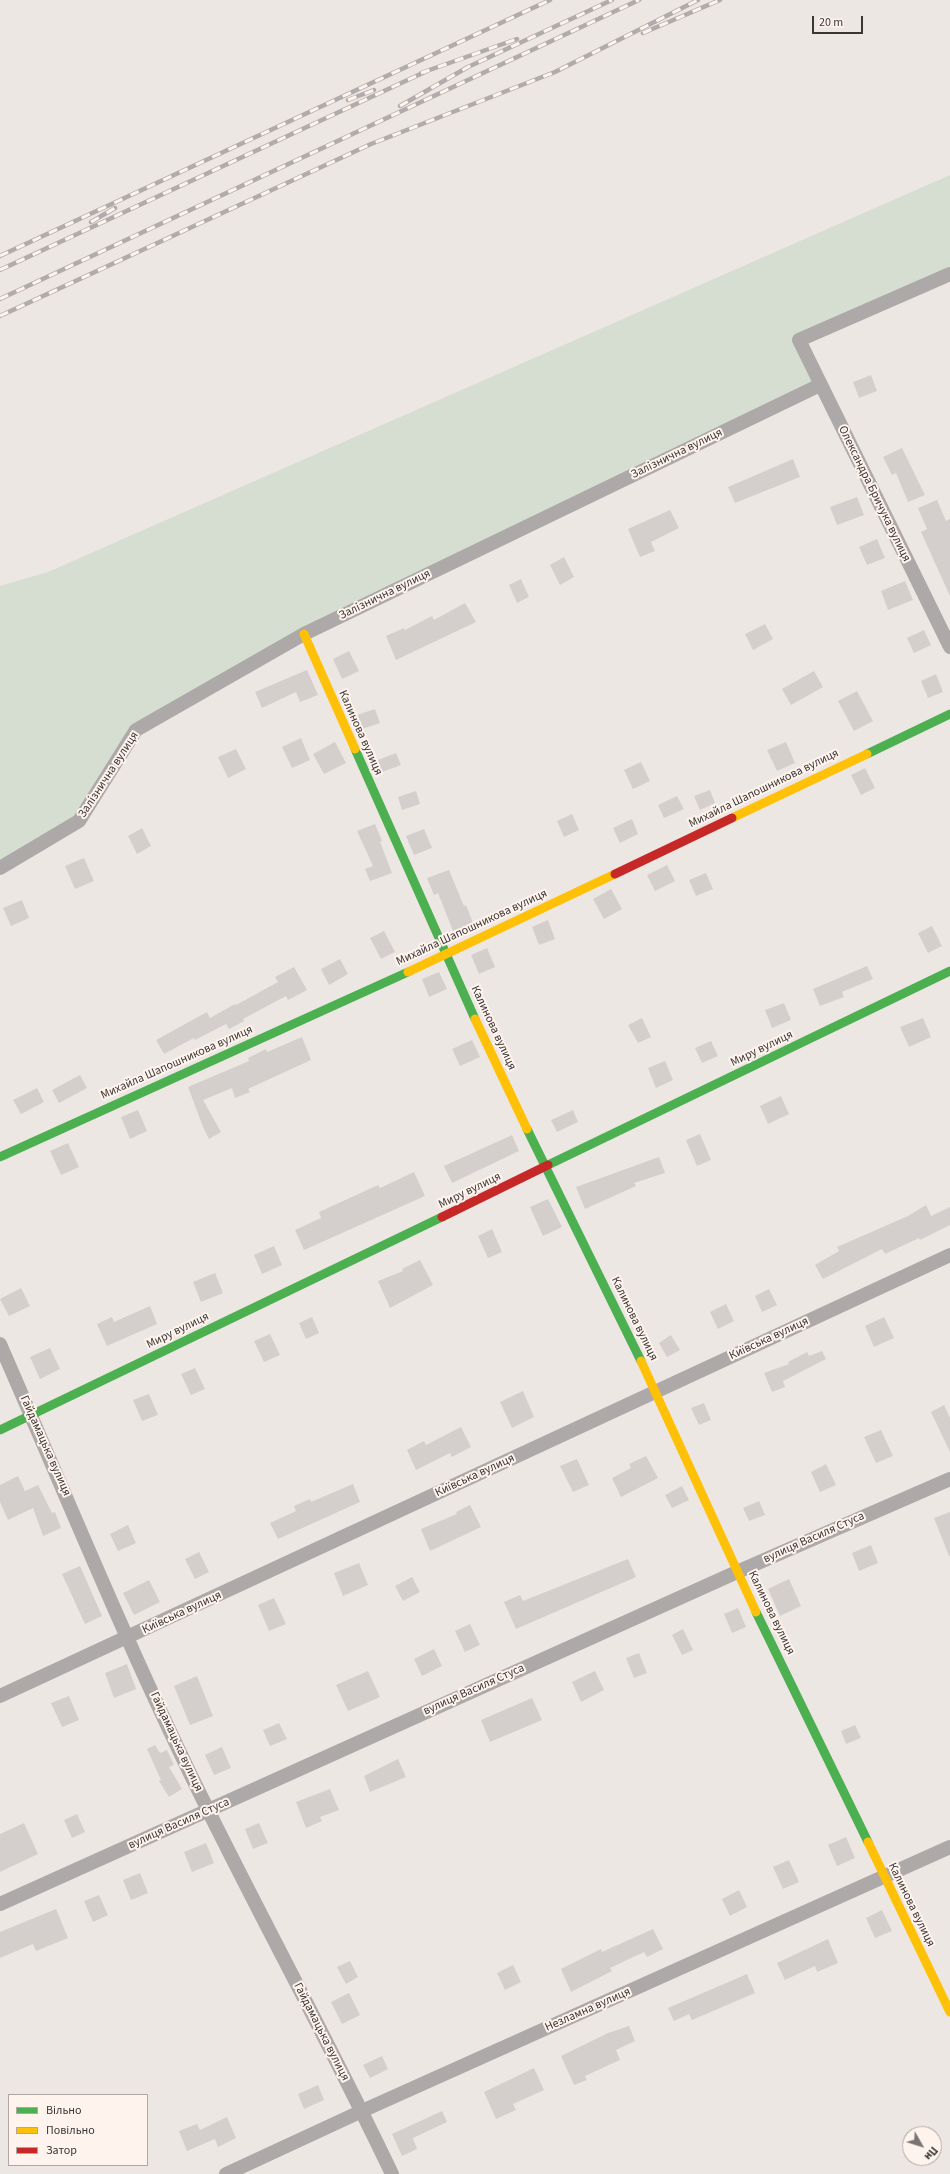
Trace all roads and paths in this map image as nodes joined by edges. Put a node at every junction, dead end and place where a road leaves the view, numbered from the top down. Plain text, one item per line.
1 (950, 274) edge
2 (820, 385) junction
3 (304, 634) junction
4 (950, 647) edge
5 (950, 714) edge
6 (0, 868) edge
7 (445, 955) junction
8 (950, 971) edge
9 (0, 1157) edge
10 (546, 1168) junction
11 (950, 1255) edge
12 (0, 1344) edge
13 (657, 1392) junction
14 (31, 1416) junction
15 (0, 1430) edge
16 (950, 1479) edge
17 (737, 1572) junction
18 (128, 1638) junction
19 (0, 1696) edge
20 (208, 1810) junction
21 (950, 1847) edge
22 (884, 1877) junction
23 (0, 1904) edge
24 (950, 2012) edge
25 (362, 2111) junction
26 (226, 2174) edge
27 (392, 2174) edge

1 - 2 street, Олександра Бричука вулиця
2 - 3 street, Залізнична вулиця
2 - 4 street, Олександра Бричука вулиця
3 - 6 street, Залізнична вулиця
3 - 7 street, Калинова вулиця
5 - 7 street, Михайла Шапошникова вулиця
7 - 9 street, Михайла Шапошникова вулиця
7 - 10 street, Калинова вулиця
8 - 10 street, Миру вулиця
10 - 13 street, Калинова вулиця
10 - 14 street, Миру вулиця
11 - 13 street, Київська вулиця
12 - 14 street, Гайдамацька вулиця
13 - 17 street, Калинова вулиця
13 - 18 street, Київська вулиця
14 - 15 street, Миру вулиця
14 - 18 street, Гайдамацька вулиця
16 - 17 street, вулиця Василя Стуса
17 - 20 street, вулиця Василя Стуса
17 - 22 street, Калинова вулиця
18 - 19 street, Київська вулиця
18 - 20 street, Гайдамацька вулиця
20 - 23 street, вулиця Василя Стуса
20 - 25 street, Гайдамацька вулиця
21 - 22 street, Незламна вулиця
22 - 24 street, Калинова вулиця
22 - 25 street, Незламна вулиця
25 - 26 street, Незламна вулиця
25 - 27 street, Гайдамацька вулиця

